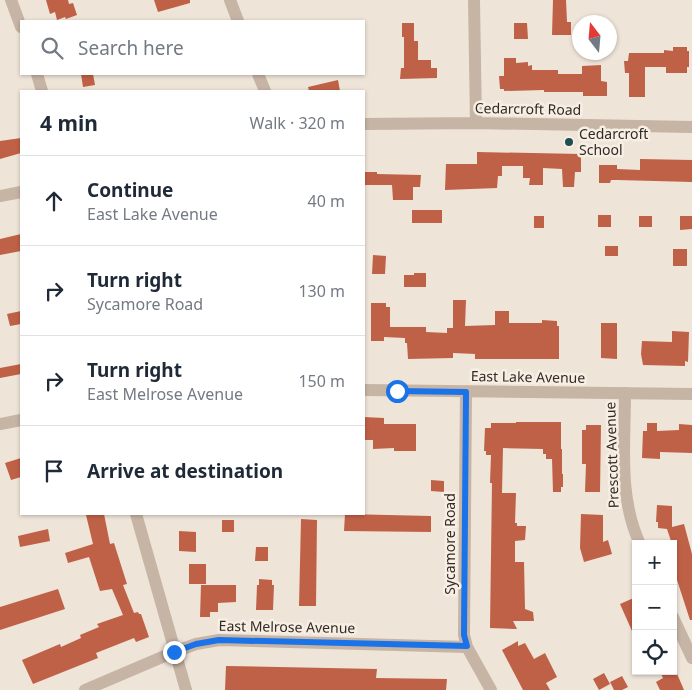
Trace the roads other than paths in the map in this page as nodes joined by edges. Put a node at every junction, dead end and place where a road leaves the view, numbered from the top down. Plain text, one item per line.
1 (11, 0) edge
2 (230, 0) edge
3 (474, 0) edge
4 (238, 20) edge
5 (20, 24) edge
6 (37, 75) edge
7 (258, 75) edge
8 (42, 90) edge
9 (265, 90) edge
10 (476, 123) junction
11 (365, 124) edge
12 (692, 126) edge
13 (20, 192) edge
14 (0, 196) edge
15 (365, 390) edge
16 (466, 392) junction
17 (625, 393) junction
18 (692, 394) edge
19 (20, 420) edge
20 (0, 424) edge
21 (136, 515) edge
22 (638, 540) edge
23 (677, 626) edge
24 (467, 646) junction
25 (174, 652) junction
26 (692, 658) edge
27 (85, 690) edge
28 (186, 690) edge
29 (491, 690) edge

1 - 5 street
2 - 4 street
3 - 10 street
6 - 8 street
7 - 9 street
10 - 11 street, Cedarcroft Road
10 - 12 street, Cedarcroft Road
13 - 14 street
15 - 16 street, East Lake Avenue
16 - 17 street, East Lake Avenue
16 - 24 street, Sycamore Road
17 - 18 street, East Lake Avenue
17 - 22 street, Prescott Avenue
19 - 20 street
21 - 25 street
23 - 26 street
24 - 25 street, East Melrose Avenue
24 - 29 street, Sycamore Road
25 - 27 street, East Melrose Avenue
25 - 28 street

